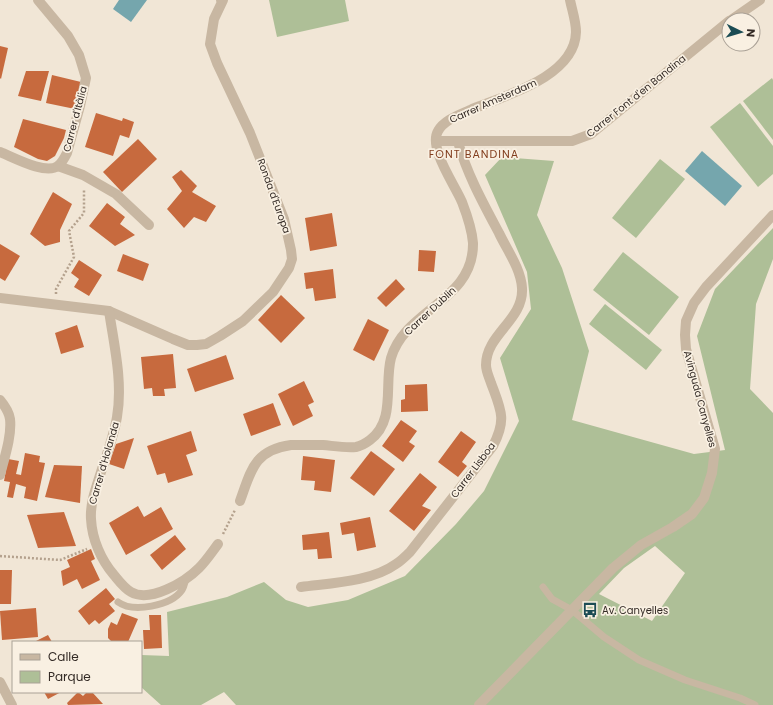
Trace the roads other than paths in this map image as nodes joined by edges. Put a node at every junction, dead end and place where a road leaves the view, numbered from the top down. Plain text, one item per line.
1 (38, 0) edge
2 (223, 0) edge
3 (570, 0) edge
4 (760, 0) edge
5 (743, 12) edge
6 (721, 28) edge
7 (436, 142) junction
8 (458, 142) junction
9 (0, 152) edge
10 (58, 166) junction
11 (773, 214) edge
12 (149, 225) dead end
13 (0, 298) edge
14 (109, 311) junction
15 (0, 400) edge
16 (0, 475) edge
17 (240, 501) dead end
18 (218, 544) dead end
19 (186, 578) junction
20 (301, 587) dead end
21 (543, 587) dead end
22 (118, 602) dead end
23 (572, 610) junction
24 (0, 682) edge
25 (12, 705) edge
26 (479, 705) edge
27 (755, 705) edge

1 - 10 street, Carrer d'Itàlia
2 - 14 street, Ronda d'Europa
3 - 7 street, Carrer Amsterdam
4 - 5 street, Carrer Font d'en Bandina
6 - 8 street, Carrer Font d'en Bandina
7 - 8 street, Carrer Font d'en Bandina
7 - 17 street, Carrer Dublin
8 - 20 street, Carrer Lisboa
9 - 10 street
10 - 12 street
11 - 23 street, Avinguda Canyelles
13 - 14 street, Ronda d'Europa
14 - 19 street, Carrer d'Holanda
15 - 16 street
18 - 19 street, Carrer d'Holanda
19 - 22 lane
21 - 23 lane
23 - 26 street, Avinguda Canyelles
23 - 27 lane
24 - 25 street

